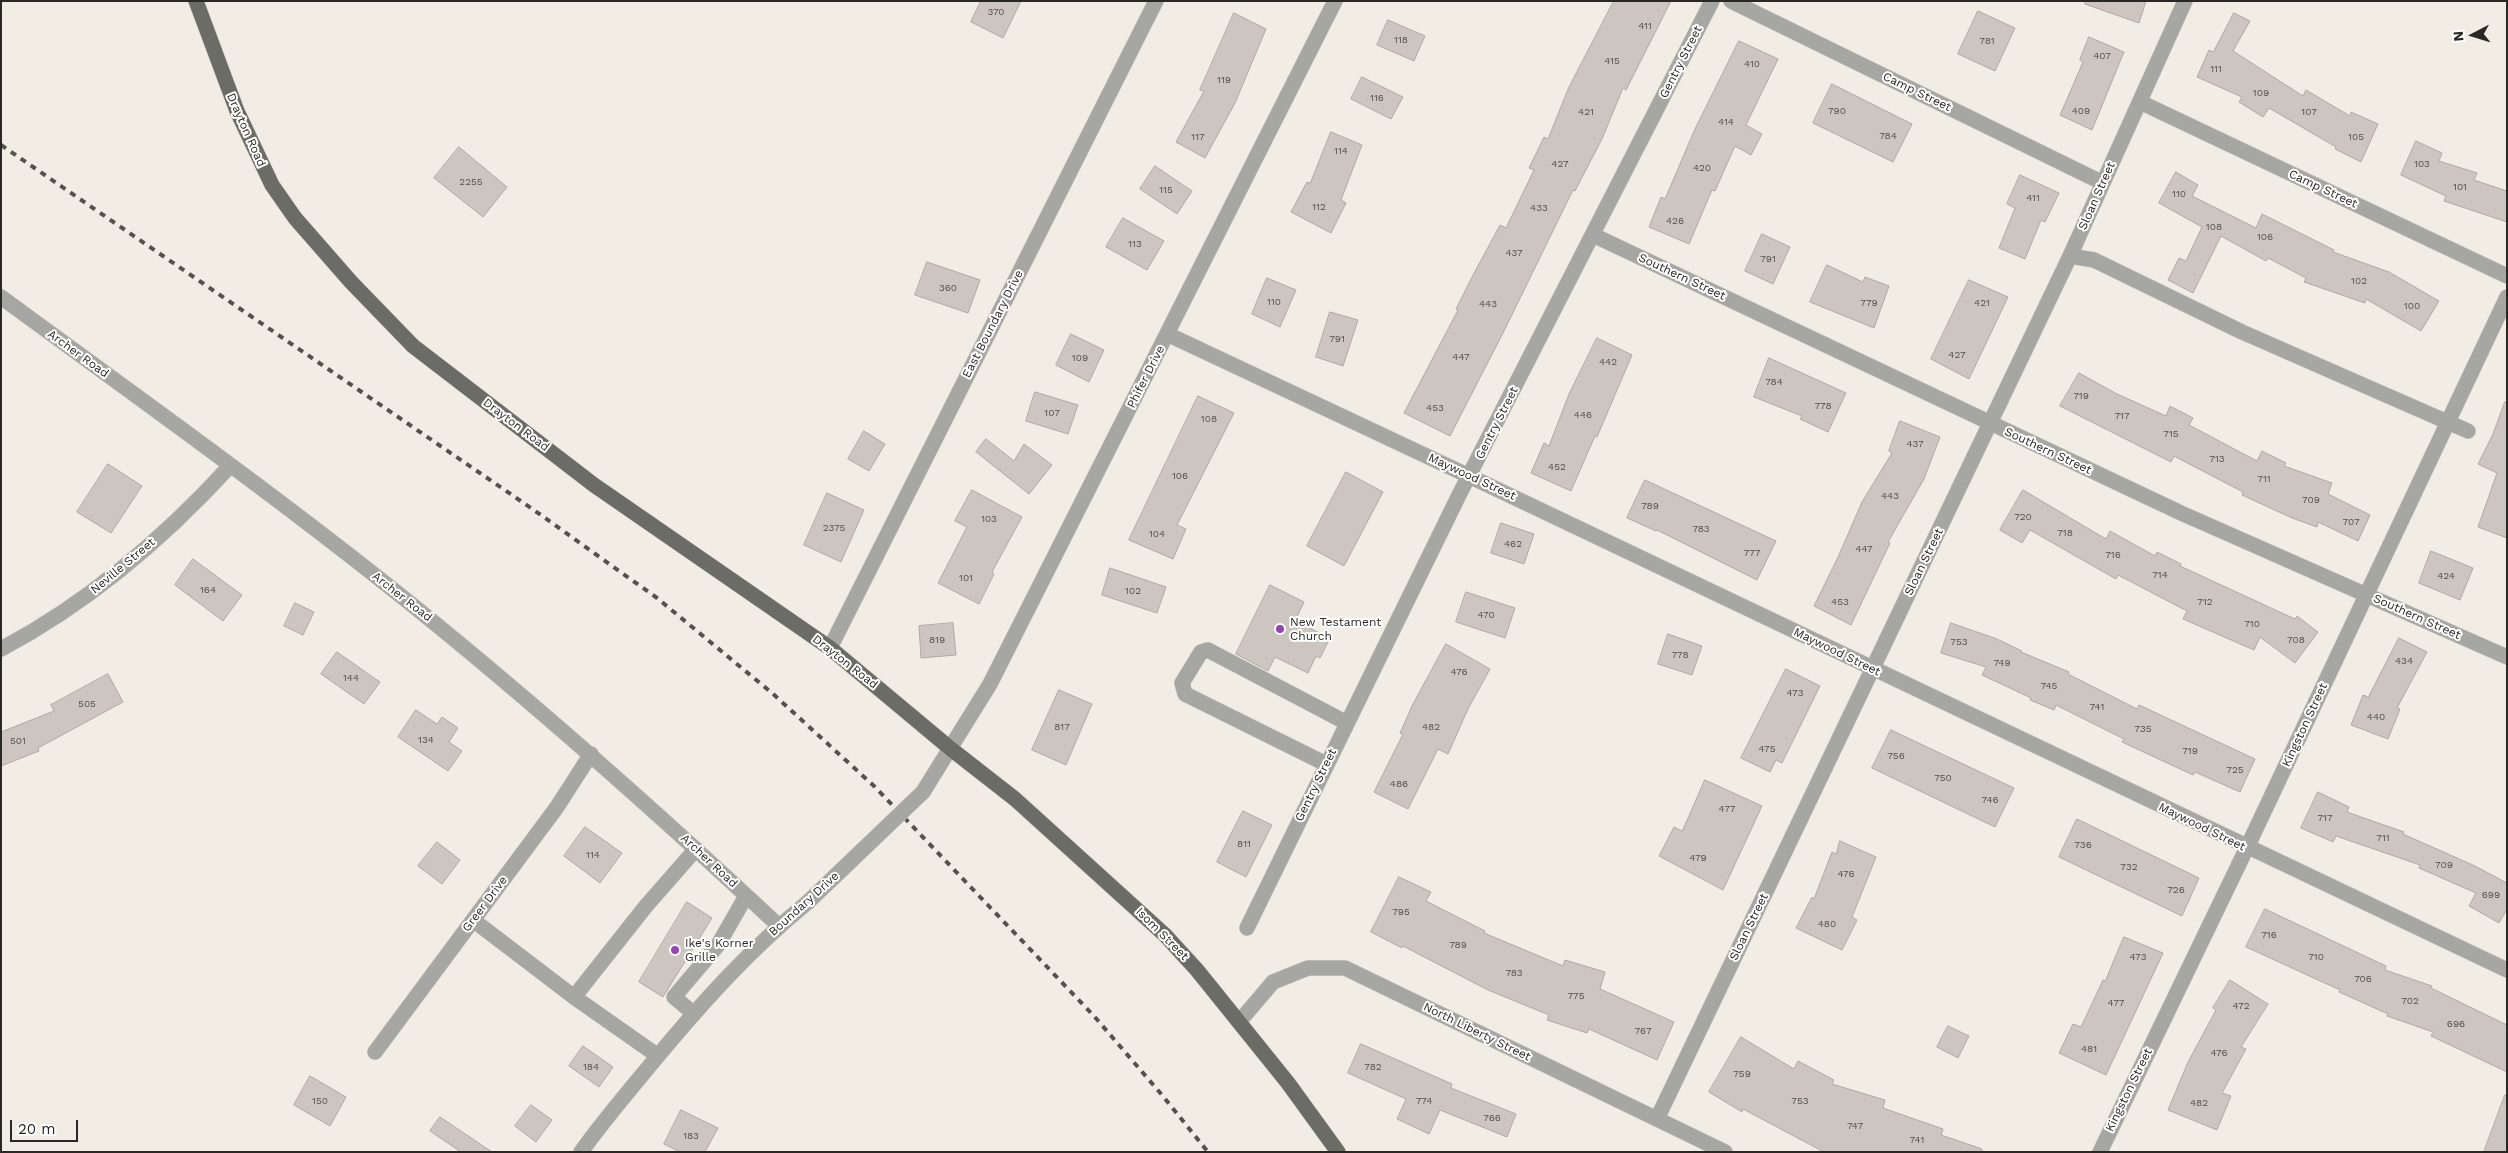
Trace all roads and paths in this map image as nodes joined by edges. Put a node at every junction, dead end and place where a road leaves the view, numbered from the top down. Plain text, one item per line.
1 (196, 1) edge
2 (1156, 1) edge
3 (1335, 1) edge
4 (1712, 1) edge
5 (1731, 1) edge
6 (2185, 1) edge
7 (2140, 102) junction
8 (2104, 183) junction
9 (1593, 235) junction
10 (2070, 256) junction
11 (2507, 276) edge
12 (1, 297) edge
13 (2507, 297) edge
14 (1167, 334) junction
15 (2448, 422) junction
16 (1991, 424) junction
17 (2468, 431) dead end
18 (230, 466) junction
19 (1470, 476) junction
20 (2366, 595) junction
21 (830, 648) junction
22 (1, 649) edge
23 (2507, 657) edge
24 (1873, 669) junction
25 (1347, 723) junction
26 (951, 750) junction
27 (591, 754) junction
28 (1326, 764) junction
29 (2247, 848) junction
30 (696, 849) junction
31 (746, 896) junction
32 (473, 920) junction
33 (779, 926) junction
34 (1247, 928) dead end
35 (2507, 970) edge
36 (574, 997) junction
37 (693, 1013) junction
38 (1238, 1022) junction
39 (375, 1052) dead end
40 (658, 1056) junction
41 (1657, 1119) junction
42 (581, 1152) edge
43 (1338, 1152) edge
44 (1725, 1152) edge
45 (2100, 1152) edge

1 - 21 main road, Drayton Road
2 - 21 street, East Boundary Drive
3 - 14 street, Phifer Drive
4 - 9 street, Gentry Street
5 - 8 street, Camp Street
6 - 7 street, Sloan Street
7 - 8 street, Sloan Street
7 - 11 street, Camp Street
8 - 10 street, Sloan Street
9 - 16 street, Southern Street
9 - 19 street, Gentry Street
10 - 15 street
10 - 16 street, Sloan Street
12 - 18 street, Archer Road
13 - 15 street, Kingston Street
14 - 19 street, Maywood Street
14 - 26 street, Phifer Drive
15 - 17 street
15 - 20 street, Kingston Street
16 - 20 street, Southern Street
16 - 24 street, Sloan Street
18 - 22 street, Neville Street
18 - 27 street, Archer Road
19 - 24 street, Maywood Street
19 - 25 street, Gentry Street
20 - 23 street, Southern Street
20 - 29 street, Kingston Street
21 - 26 main road, Drayton Road
24 - 29 street, Maywood Street
24 - 41 street, Sloan Street
25 - 28 street, Gentry Street
25 - 28 street
26 - 33 street, Boundary Drive, bridge
26 - 38 main road, Isom Street
27 - 30 street, Archer Road
27 - 32 street, Greer Drive
28 - 34 street, Gentry Street
29 - 35 street, Maywood Street
29 - 45 street, Kingston Street
30 - 31 street, Archer Road
30 - 36 street
31 - 33 street, Archer Road
31 - 37 street
32 - 36 street
32 - 39 street, Greer Drive
33 - 37 street, Boundary Drive
36 - 40 street
37 - 40 street, Boundary Drive
38 - 41 street, North Liberty Street
38 - 43 main road, Isom Street
40 - 42 street, Boundary Drive
41 - 44 street, North Liberty Street

